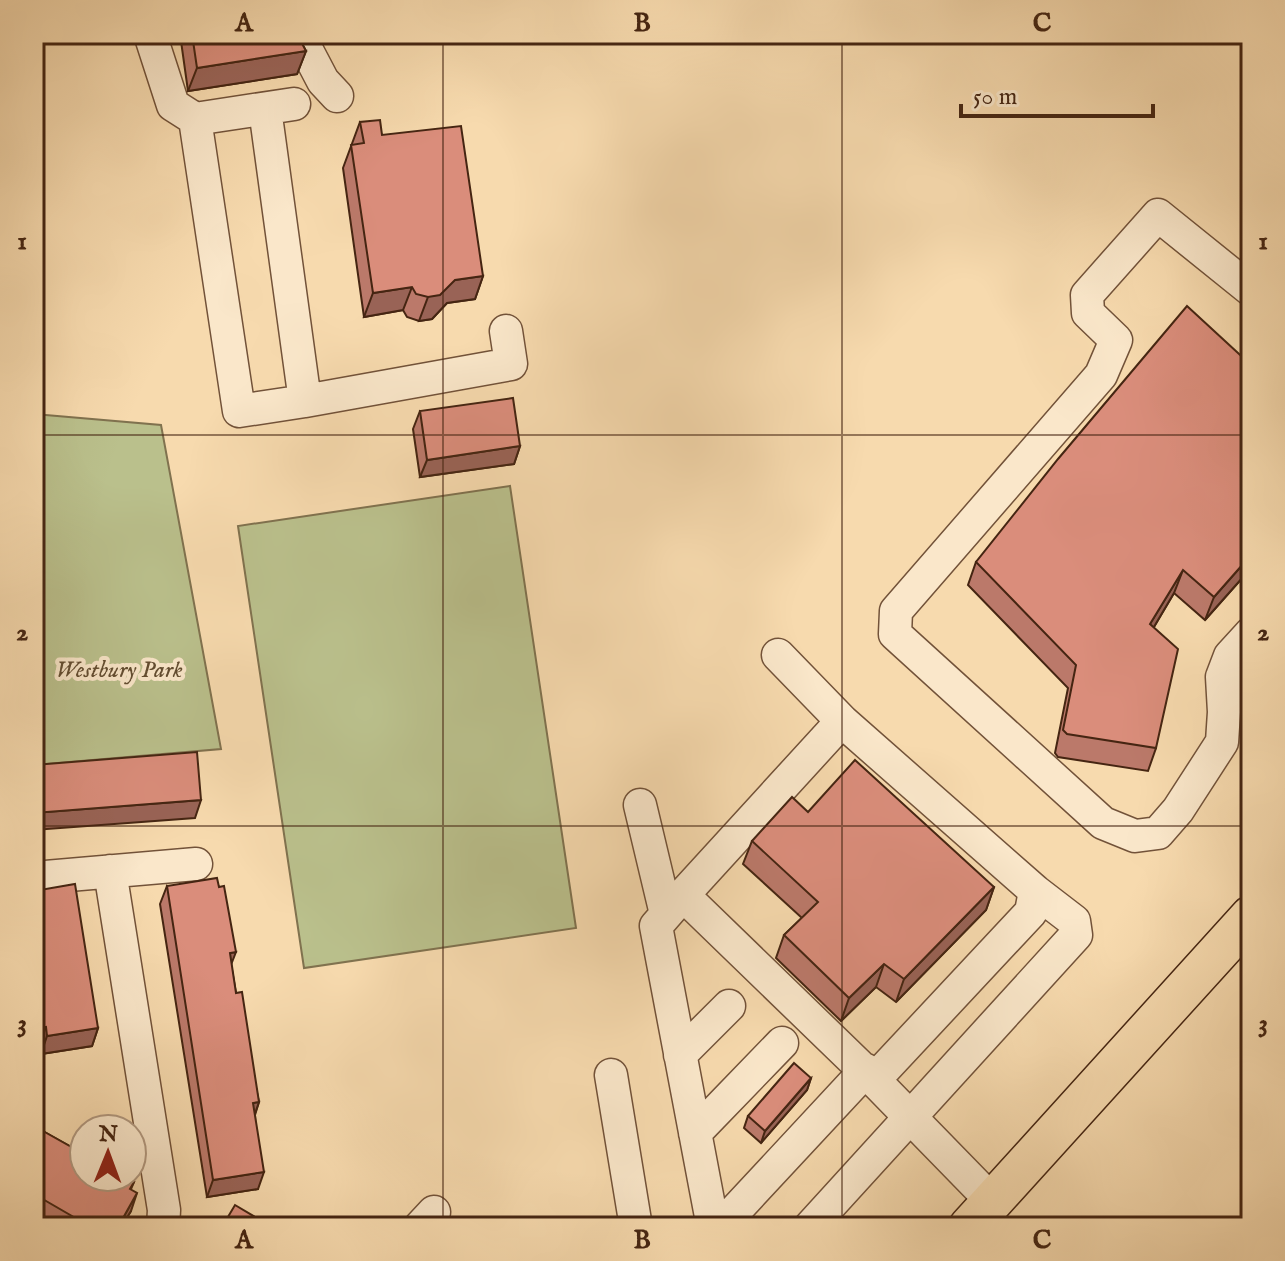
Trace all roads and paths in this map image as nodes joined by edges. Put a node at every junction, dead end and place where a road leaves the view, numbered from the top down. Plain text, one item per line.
1 (150, 34) edge
2 (301, 39) edge
3 (337, 96) dead end
4 (195, 119) junction
5 (1251, 290) edge
6 (506, 331) dead end
7 (305, 401) junction
8 (1251, 633) edge
9 (778, 655) dead end
10 (1222, 677) junction
11 (1251, 700) edge
12 (842, 721) junction
13 (640, 805) dead end
14 (196, 864) dead end
15 (110, 871) junction
16 (34, 878) edge
17 (1035, 891) junction
18 (674, 904) junction
19 (1251, 916) edge
20 (729, 1006) dead end
21 (782, 1043) dead end
22 (680, 1055) junction
23 (611, 1075) dead end
24 (870, 1075) junction
25 (911, 1116) junction
26 (695, 1133) junction
27 (981, 1214) edge
28 (163, 1227) edge
29 (636, 1227) edge
30 (713, 1227) edge
31 (720, 1227) edge
32 (810, 1227) edge

1 - 4 lane
2 - 3 lane
4 - 7 lane
4 - 7 lane
5 - 10 lane
6 - 7 lane
8 - 10 lane
9 - 12 lane
10 - 11 lane
12 - 17 lane
12 - 18 lane
13 - 18 lane
14 - 15 lane
15 - 16 lane
15 - 28 lane
17 - 24 lane
17 - 25 lane
18 - 22 lane
18 - 24 lane
19 - 27 main road
20 - 22 lane
21 - 26 lane
22 - 26 lane
23 - 29 lane
24 - 25 lane
24 - 31 lane
25 - 27 lane
25 - 32 lane
26 - 30 lane

